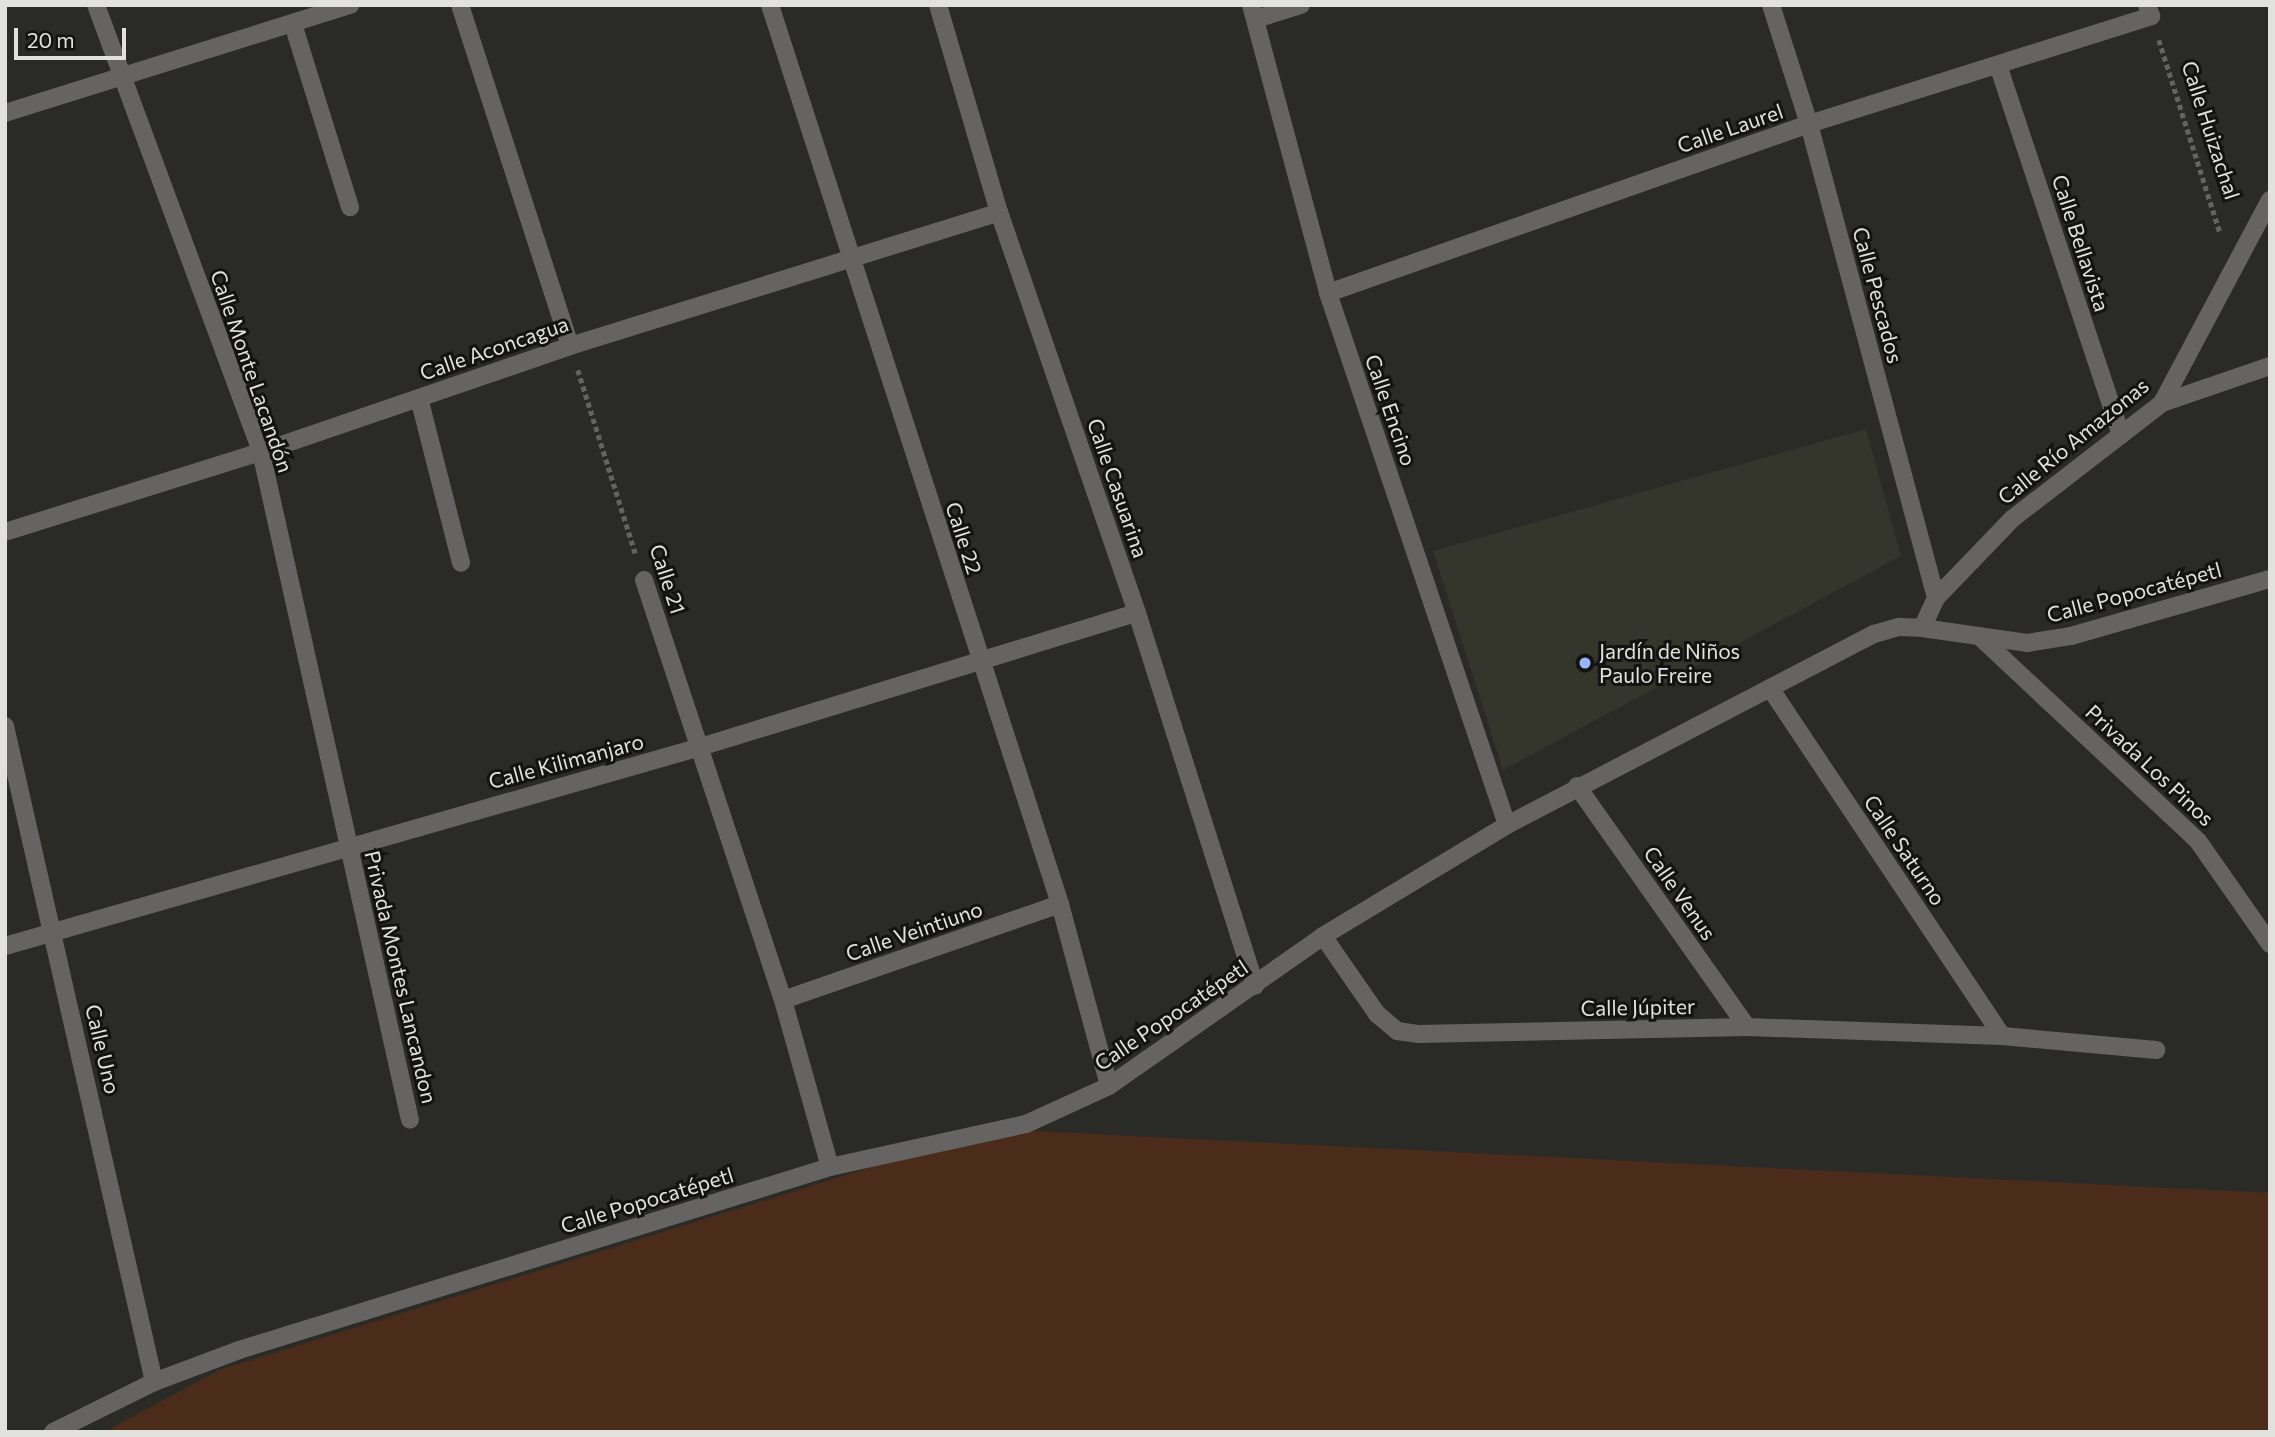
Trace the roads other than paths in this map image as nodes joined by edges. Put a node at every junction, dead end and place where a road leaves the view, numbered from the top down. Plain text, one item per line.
1 (96, 5) edge
2 (350, 5) edge
3 (460, 5) edge
4 (769, 5) edge
5 (939, 5) edge
6 (1301, 5) edge
7 (1771, 5) edge
8 (2149, 11) edge
9 (1253, 12) edge
10 (293, 24) junction
11 (1998, 65) junction
12 (120, 79) junction
13 (5, 113) edge
14 (1809, 124) junction
15 (2270, 200) edge
16 (350, 207) dead end
17 (999, 212) junction
18 (850, 260) junction
19 (1328, 293) junction
20 (570, 346) junction
21 (2270, 366) edge
22 (419, 398) junction
23 (2162, 403) junction
24 (2121, 435) junction
25 (261, 452) junction
26 (5, 532) edge
27 (461, 563) dead end
28 (2270, 579) edge
29 (644, 580) road end
30 (1936, 598) junction
31 (1136, 613) junction
32 (1922, 628) junction
33 (1979, 636) junction
34 (979, 659) junction
35 (1770, 688) junction
36 (5, 726) edge
37 (697, 748) junction
38 (1577, 786) junction
39 (1507, 825) junction
40 (347, 845) junction
41 (1060, 904) junction
42 (54, 933) junction
43 (1323, 936) junction
44 (2270, 944) edge
45 (5, 946) edge
46 (1255, 986) junction
47 (783, 1000) junction
48 (1747, 1027) junction
49 (2002, 1036) junction
50 (2156, 1050) dead end
51 (1109, 1086) junction
52 (410, 1120) dead end
53 (830, 1167) junction
54 (154, 1382) junction
55 (53, 1432) edge

1 - 12 street, Calle Monte Lacandón
2 - 10 street
3 - 20 street
4 - 18 street, Calle 22
5 - 17 street, Calle Casuarina
6 - 9 street
7 - 14 street, Calle Pescados
8 - 11 street, Calle Laurel
9 - 19 street, Calle Encino
10 - 12 street
10 - 16 street
11 - 14 street, Calle Laurel
11 - 24 street, Calle Bellavista
12 - 13 street
12 - 25 street, Calle Monte Lacandón
14 - 19 street, Calle Laurel
14 - 30 street, Calle Pescados
15 - 23 street, Calle Río Amazonas
17 - 18 street, Calle Aconcagua
17 - 31 street, Calle Casuarina
18 - 20 street, Calle Aconcagua
18 - 34 street, Calle 22
19 - 39 street, Calle Encino
20 - 22 street, Calle Aconcagua
21 - 23 street
22 - 25 street, Calle Aconcagua
22 - 27 street
23 - 24 street, Calle Río Amazonas
24 - 30 street, Calle Río Amazonas
25 - 26 street, Calle Aconcagua
25 - 40 street, Calle Monte Lacandón
28 - 33 street, Calle Popocatépetl
29 - 37 street, Calle 21
30 - 32 street, Calle Río Amazonas
31 - 34 street, Calle Kilimanjaro
31 - 46 street, Calle Casuarina
32 - 33 street, Calle Popocatépetl
32 - 35 street, Calle Popocatépetl
33 - 44 street, Privada Los Pinos
34 - 37 street, Calle Kilimanjaro
34 - 41 street, Calle 22
35 - 38 street, Calle Popocatépetl
35 - 49 street, Calle Saturno
36 - 42 street, Calle Uno
37 - 40 street, Calle Kilimanjaro
37 - 47 street, Calle 21
38 - 39 street, Calle Popocatépetl
38 - 48 street, Calle Venus
39 - 43 street, Calle Popocatépetl
40 - 42 street, Calle Kilimanjaro
40 - 52 street, Privada Montes Lancandon
41 - 47 street, Calle Veintiuno
41 - 51 street, Calle 22
42 - 45 street, Calle Kilimanjaro
42 - 54 street, Calle Uno
43 - 46 street, Calle Popocatépetl
43 - 48 street, Calle Júpiter
46 - 51 street, Calle Popocatépetl
47 - 53 street, Calle 21
48 - 49 street, Calle Júpiter
49 - 50 street, Calle Júpiter
51 - 53 street, Calle Popocatépetl
53 - 54 street, Calle Popocatépetl
54 - 55 street, Calle Popocatépetl

